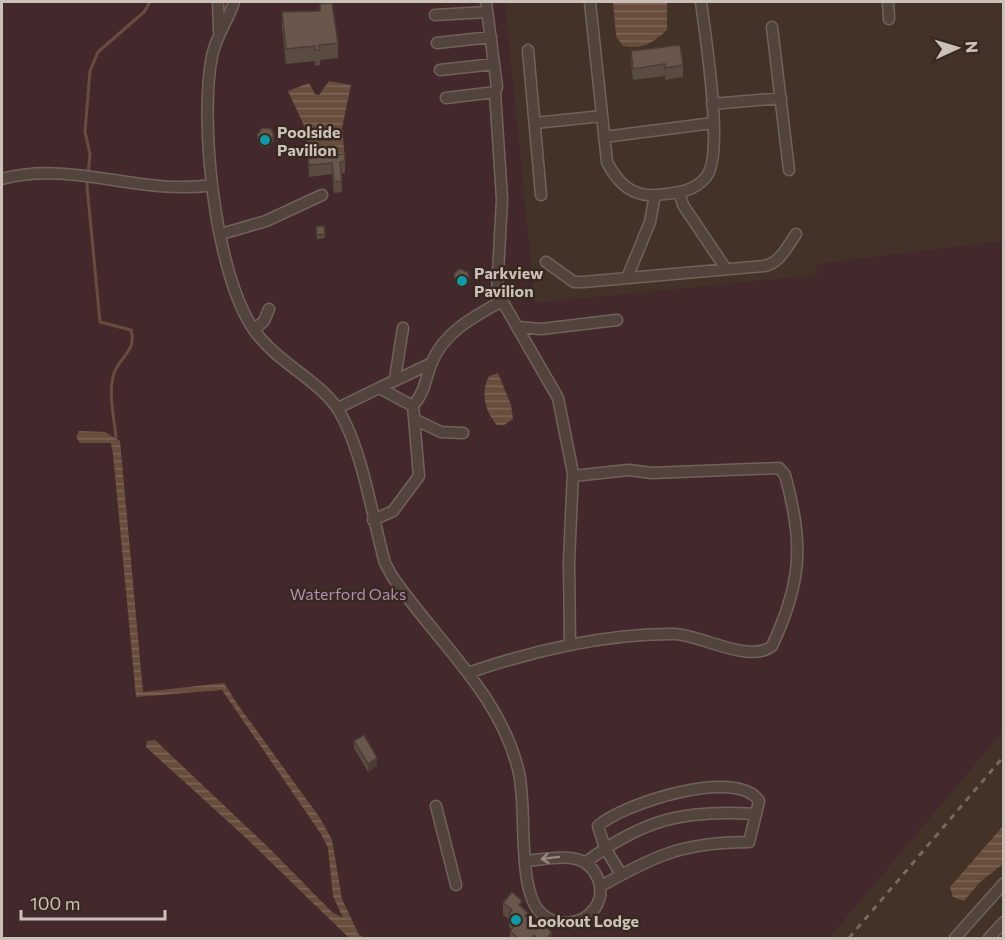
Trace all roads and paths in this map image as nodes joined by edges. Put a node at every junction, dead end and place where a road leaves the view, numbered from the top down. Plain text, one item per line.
1 (218, 2) edge
2 (234, 2) edge
3 (590, 2) edge
4 (701, 2) edge
5 (888, 2) edge
6 (487, 7) edge
7 (435, 15) dead end
8 (889, 19) dead end
9 (772, 27) dead end
10 (219, 31) junction
11 (491, 37) junction
12 (437, 43) dead end
13 (528, 50) dead end
14 (494, 64) junction
15 (440, 70) dead end
16 (495, 92) junction
17 (446, 98) dead end
18 (781, 98) junction
19 (712, 104) junction
20 (602, 116) junction
21 (535, 123) junction
22 (713, 123) junction
23 (604, 137) junction
24 (789, 170) dead end
25 (2, 179) edge
26 (212, 185) junction
27 (679, 192) junction
28 (322, 195) dead end
29 (541, 195) dead end
30 (655, 195) junction
31 (221, 234) junction
32 (796, 234) dead end
33 (546, 262) dead end
34 (726, 269) junction
35 (627, 278) junction
36 (502, 301) junction
37 (269, 309) dead end
38 (617, 320) dead end
39 (518, 327) junction
40 (403, 328) dead end
41 (254, 330) junction
42 (432, 363) junction
43 (395, 378) junction
44 (379, 388) junction
45 (413, 405) junction
46 (338, 408) junction
47 (414, 419) junction
48 (463, 433) dead end
49 (573, 476) junction
50 (373, 520) junction
51 (570, 645) junction
52 (468, 673) junction
53 (436, 806) dead end
54 (756, 814) junction
55 (605, 848) junction
56 (526, 861) junction
57 (586, 862) junction
58 (621, 874) junction
59 (1004, 883) edge
60 (456, 885) dead end
61 (601, 886) junction
62 (1004, 922) edge
63 (956, 939) edge
64 (989, 939) edge

1 - 10 street
2 - 10 street
3 - 20 street
4 - 19 street
5 - 8 street
6 - 7 street
6 - 11 street
9 - 18 street
10 - 26 street
11 - 12 street
11 - 14 street
13 - 21 street
14 - 15 street
14 - 16 street
16 - 17 street
16 - 36 street
18 - 19 street
18 - 24 street
19 - 22 street
20 - 21 street
20 - 23 street
21 - 29 street
22 - 23 street
22 - 27 street
23 - 30 street
25 - 26 street
26 - 31 street
27 - 30 street
27 - 34 street
28 - 31 street
30 - 35 street
31 - 41 street
32 - 34 street
33 - 35 street
34 - 35 street
36 - 39 street
36 - 42 street
37 - 41 street
38 - 39 street
39 - 49 street
40 - 43 street
41 - 46 street
42 - 43 street
42 - 45 street
43 - 44 street
44 - 45 street
44 - 46 street
45 - 47 street
46 - 50 street
47 - 48 street
47 - 50 street
49 - 51 street
49 - 51 street
50 - 52 street
51 - 52 street
52 - 56 street
53 - 60 street
54 - 55 street
54 - 55 street
54 - 58 street
55 - 57 street
55 - 58 street
57 -> 56 street
56 - 61 street
57 - 61 street
58 - 61 street
59 - 63 street
62 - 64 street

